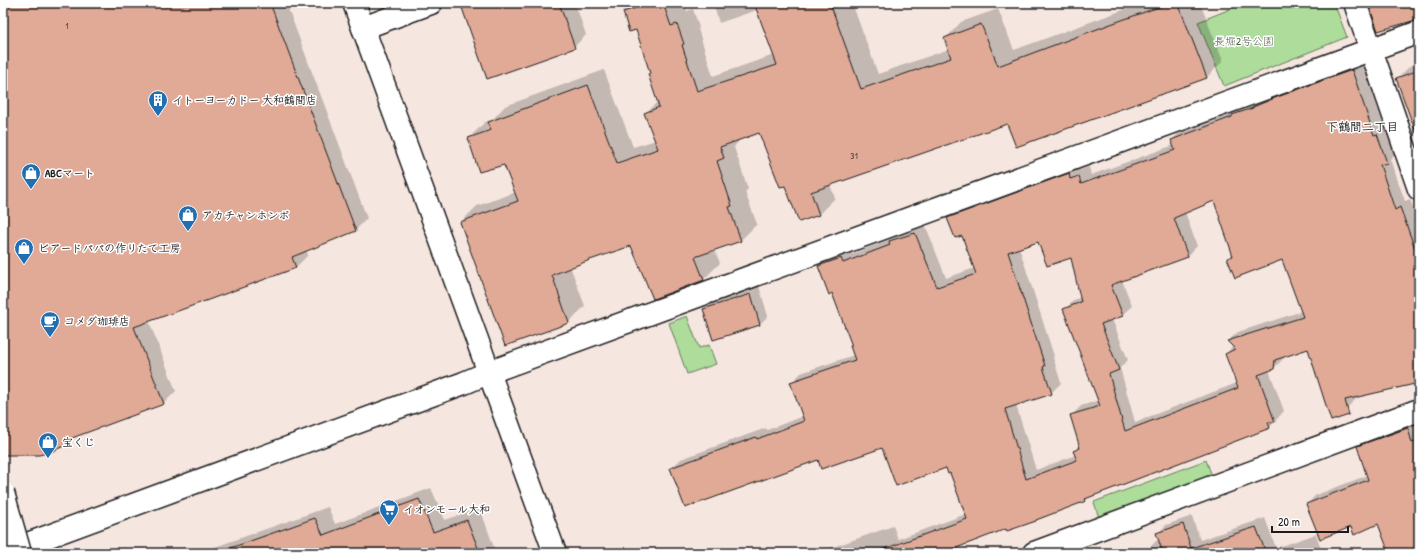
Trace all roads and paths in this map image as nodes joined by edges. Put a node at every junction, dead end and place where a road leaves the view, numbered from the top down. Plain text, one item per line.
1 (354, 3) edge
2 (431, 3) edge
3 (1354, 3) edge
4 (363, 28) junction
5 (1419, 32) edge
6 (1371, 49) junction
7 (1419, 190) edge
8 (490, 372) junction
9 (1419, 410) edge
10 (3, 493) edge
11 (3, 553) edge
12 (20, 553) edge
13 (555, 553) edge
14 (1034, 553) edge

1 - 4 street
2 - 4 street
3 - 6 street
4 - 8 street
5 - 6 street
6 - 7 street
6 - 8 street
8 - 11 street
8 - 13 street
9 - 14 street
10 - 12 street, bridge

